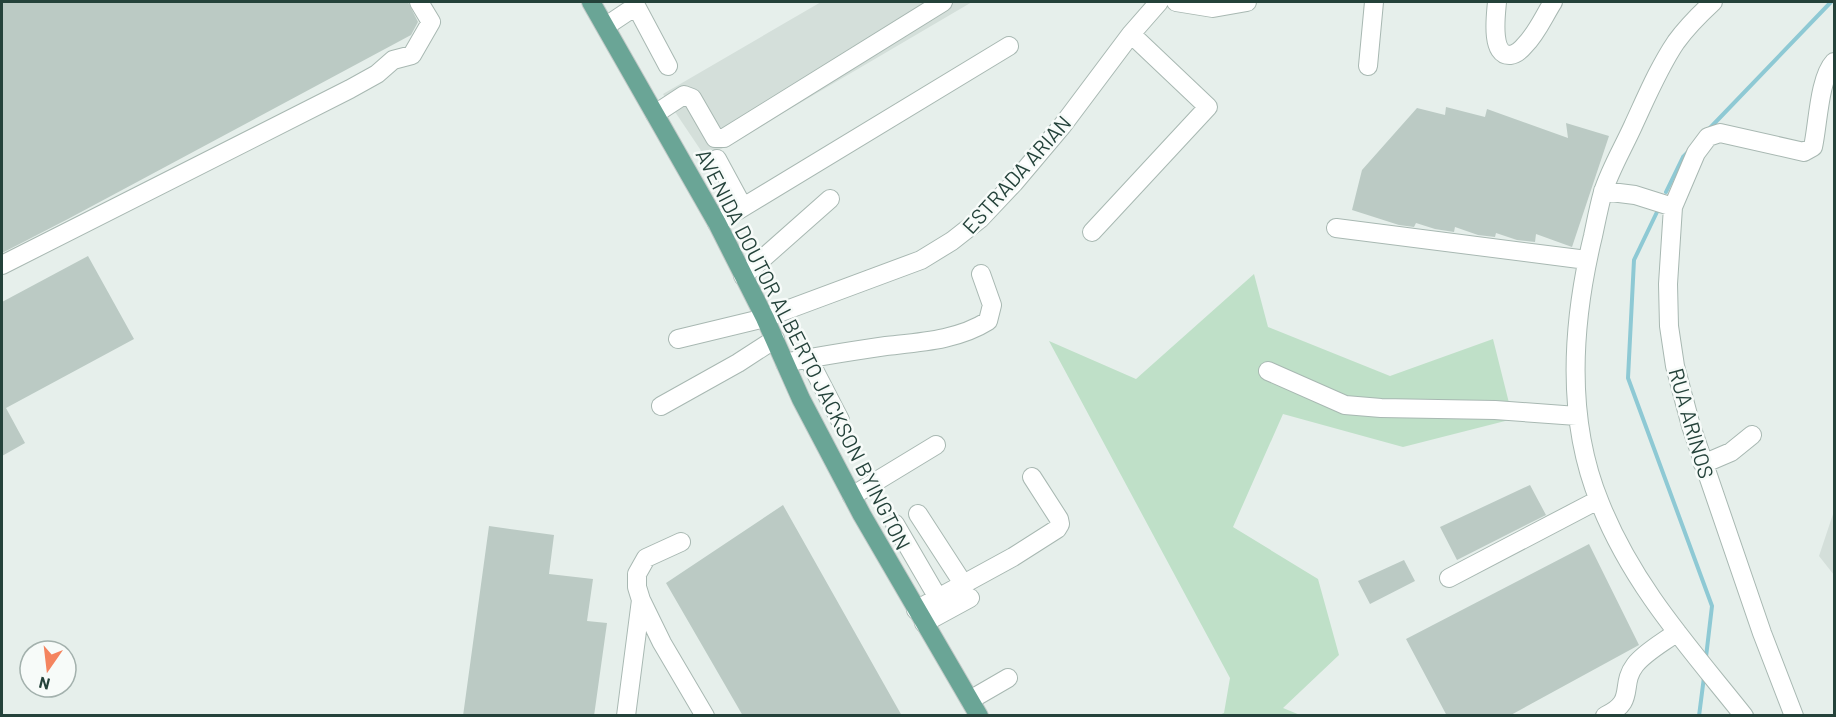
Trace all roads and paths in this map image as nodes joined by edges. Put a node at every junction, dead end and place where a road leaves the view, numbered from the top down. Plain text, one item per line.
1 (419, 2) edge
2 (591, 2) edge
3 (943, 2) edge
4 (1159, 2) edge
5 (1176, 2) edge
6 (1247, 2) edge
7 (1374, 2) edge
8 (1497, 2) edge
9 (1553, 2) edge
10 (1713, 2) edge
11 (634, 4) edge
12 (920, 8) edge
13 (606, 26) junction
14 (1131, 34) junction
15 (1009, 46) dead end
16 (1834, 62) edge
17 (668, 66) dead end
18 (1368, 66) dead end
19 (655, 114) junction
20 (717, 159) dead end
21 (1603, 191) junction
22 (830, 199) dead end
23 (743, 207) junction
24 (1673, 207) junction
25 (717, 223) junction
26 (1336, 228) dead end
27 (1092, 232) dead end
28 (1587, 260) junction
29 (2, 265) edge
30 (981, 274) dead end
31 (743, 276) junction
32 (765, 318) junction
33 (678, 339) dead end
34 (775, 339) junction
35 (808, 358) junction
36 (785, 363) junction
37 (1268, 371) dead end
38 (661, 406) dead end
39 (1577, 416) junction
40 (840, 420) dead end
41 (1752, 435) dead end
42 (936, 445) dead end
43 (1703, 464) junction
44 (1032, 477) dead end
45 (852, 496) junction
46 (1598, 500) junction
47 (918, 514) dead end
48 (895, 524) dead end
49 (681, 542) dead end
50 (1449, 578) dead end
51 (967, 591) junction
52 (938, 598) junction
53 (641, 600) junction
54 (920, 616) junction
55 (1677, 632) junction
56 (662, 643) junction
57 (634, 655) junction
58 (1008, 678) dead end
59 (975, 708) edge
60 (626, 716) edge
61 (705, 716) edge
62 (1605, 716) edge
63 (1744, 716) edge
64 (1794, 716) edge

1 - 29 street
2 - 13 main road, AVENIDA DOUTOR ALBERTO JACKSON BYINGTON
3 - 12 street
4 - 14 street, ESTRADA ARIAN
5 - 6 street
7 - 18 street
8 - 9 street
10 - 21 street
11 - 13 street
11 - 17 street
12 - 19 street
13 - 19 main road, AVENIDA DOUTOR ALBERTO JACKSON BYINGTON
14 - 27 street
14 - 32 street, ESTRADA ARIAN
15 - 23 street
16 - 24 street, RUA ARINOS
19 - 25 main road, AVENIDA DOUTOR ALBERTO JACKSON BYINGTON
20 - 23 street
21 - 24 street
21 - 28 street
22 - 31 street
23 - 25 street
24 - 43 street, RUA ARINOS
25 - 31 main road, AVENIDA DOUTOR ALBERTO JACKSON BYINGTON
26 - 28 street
28 - 39 street
30 - 35 street
31 - 32 main road, AVENIDA DOUTOR ALBERTO JACKSON BYINGTON
32 - 33 street, ESTRADA ARIAN
32 - 34 main road, AVENIDA DOUTOR ALBERTO JACKSON BYINGTON
34 - 36 main road, AVENIDA DOUTOR ALBERTO JACKSON BYINGTON
34 - 38 street
35 - 36 street
35 - 40 street
36 - 45 main road, AVENIDA DOUTOR ALBERTO JACKSON BYINGTON
37 - 39 street
39 - 46 street
41 - 43 street
42 - 45 street
43 - 64 street, RUA ARINOS
44 - 51 street
45 - 54 main road, AVENIDA DOUTOR ALBERTO JACKSON BYINGTON
46 - 50 street
46 - 55 street
47 - 51 street
48 - 52 street
49 - 53 street
51 - 52 street
51 - 54 street
52 - 54 street
53 - 56 street
53 - 57 street
54 - 59 main road, AVENIDA DOUTOR ALBERTO JACKSON BYINGTON
55 - 62 street
55 - 63 street
56 - 57 street
56 - 61 street
57 - 60 street
58 - 59 street

